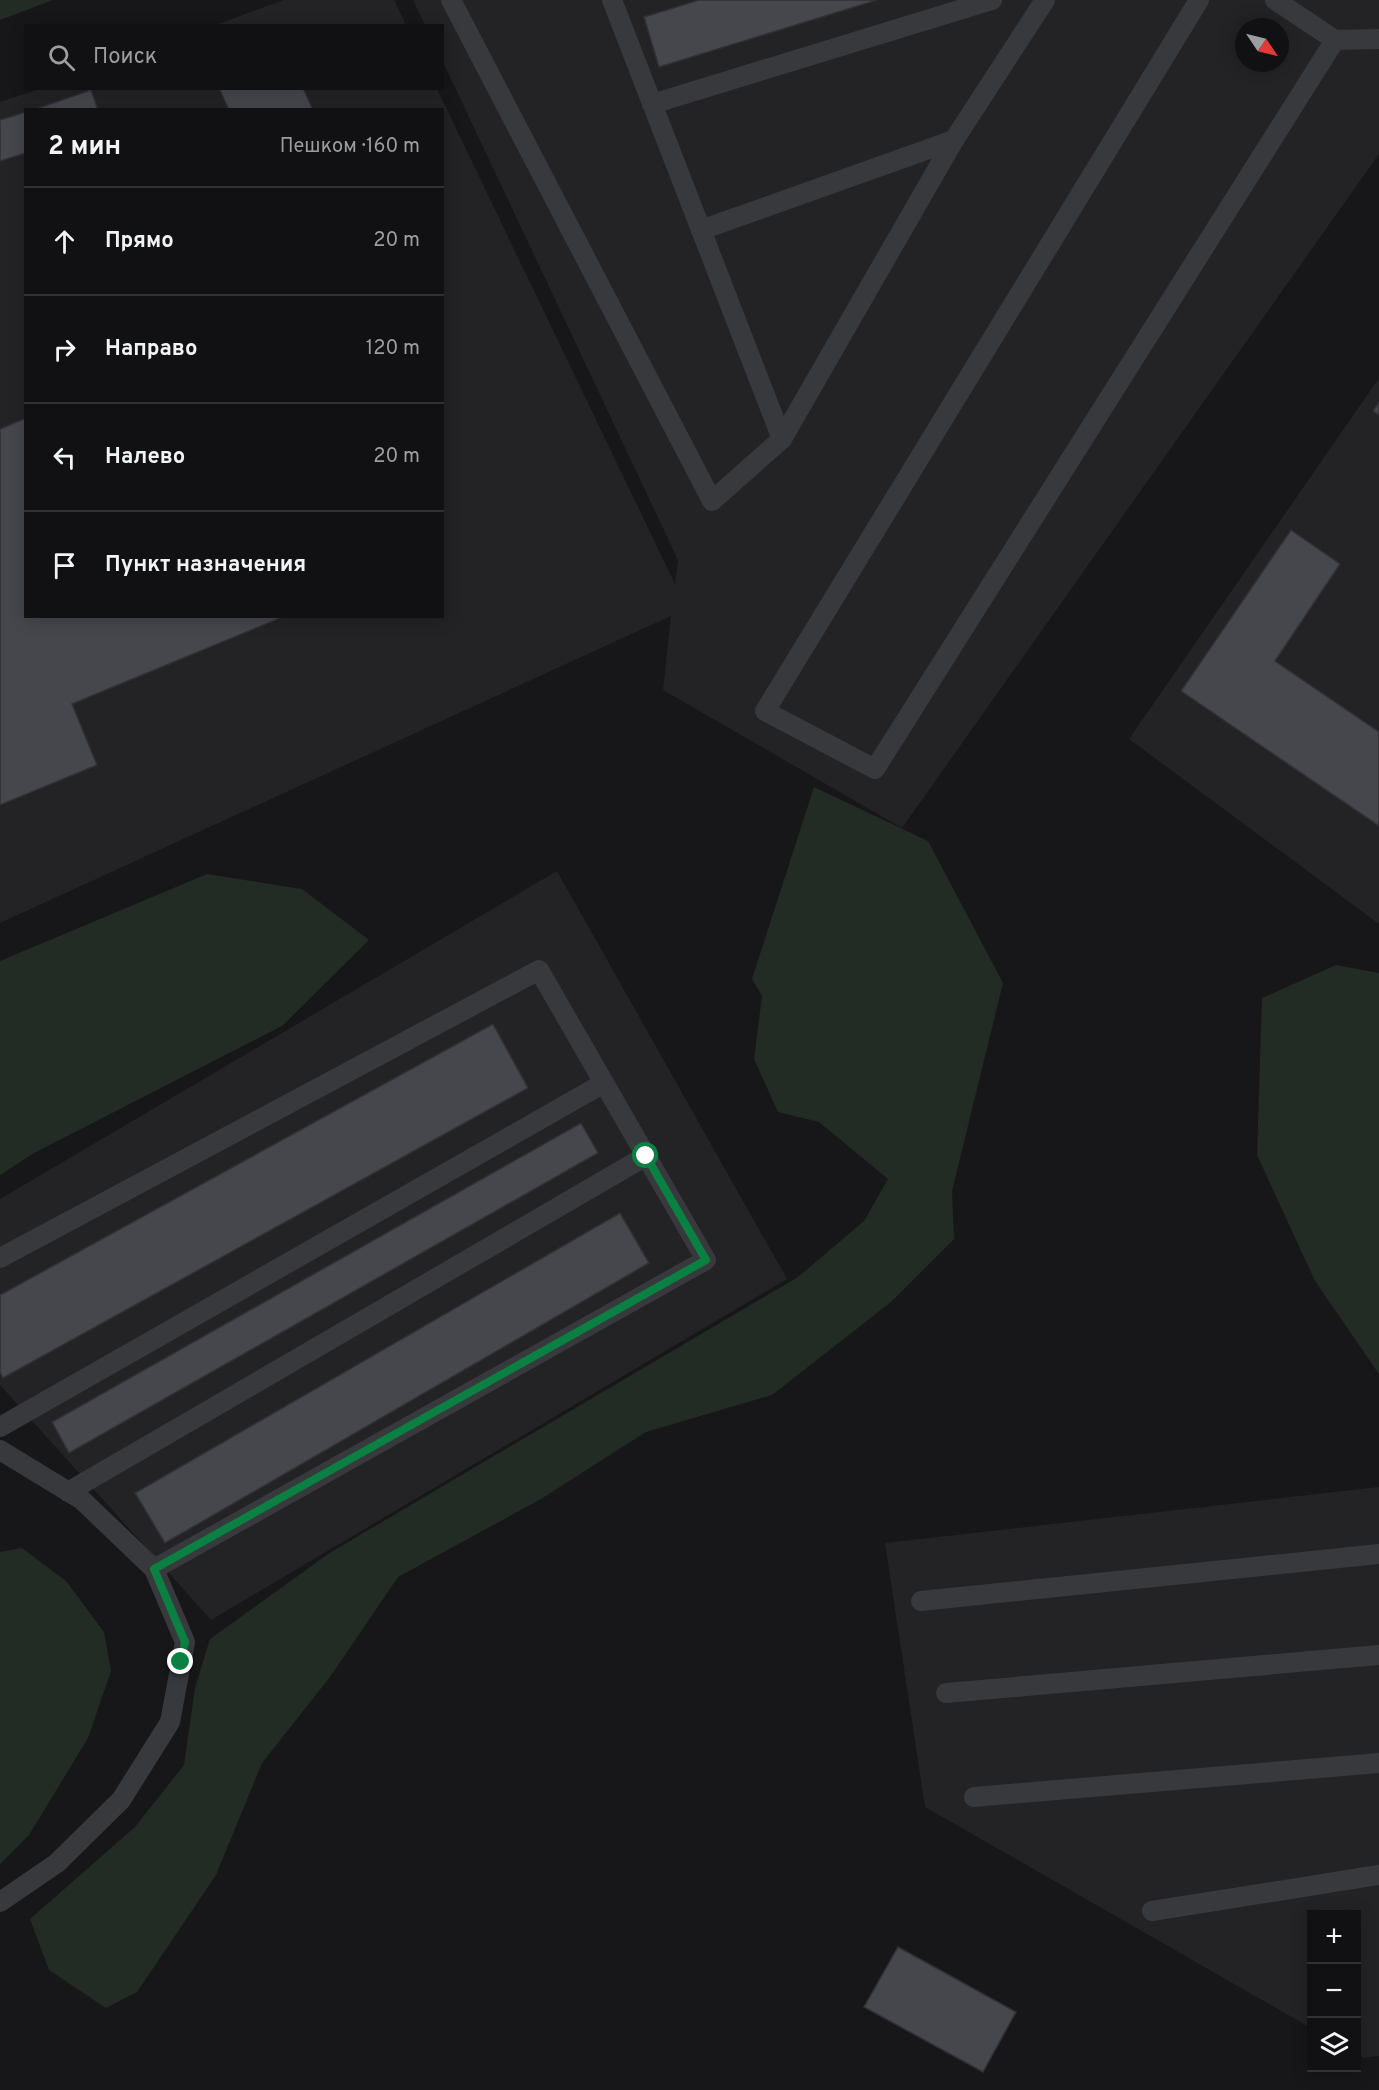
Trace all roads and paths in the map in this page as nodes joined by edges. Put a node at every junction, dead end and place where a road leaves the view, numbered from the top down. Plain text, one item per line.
1 (452, 0) edge
2 (612, 0) edge
3 (992, 0) edge
4 (1045, 0) edge
5 (1199, 0) edge
6 (1275, 0) edge
7 (1379, 39) edge
8 (1335, 40) junction
9 (652, 104) junction
10 (954, 140) junction
11 (701, 230) junction
12 (782, 439) junction
13 (604, 1083) junction
14 (646, 1156) junction
15 (0, 1258) edge
16 (0, 1427) edge
17 (0, 1450) edge
18 (68, 1492) junction
19 (1379, 1554) edge
20 (154, 1569) junction
21 (921, 1601) dead end
22 (1379, 1655) edge
23 (946, 1693) dead end
24 (1379, 1763) edge
25 (974, 1797) dead end
26 (1379, 1875) edge
27 (0, 1902) edge
28 (1152, 1911) dead end

1 - 12 lane
2 - 9 lane
3 - 9 lane
4 - 10 lane
5 - 8 lane
6 - 8 lane
7 - 8 lane
9 - 11 lane
10 - 11 lane
10 - 12 lane
11 - 12 lane
13 - 14 lane
13 - 15 lane
13 - 16 lane
14 - 18 lane
14 - 20 lane
17 - 18 lane
18 - 20 lane
19 - 21 lane
20 - 27 lane
22 - 23 lane
24 - 25 lane
26 - 28 lane

